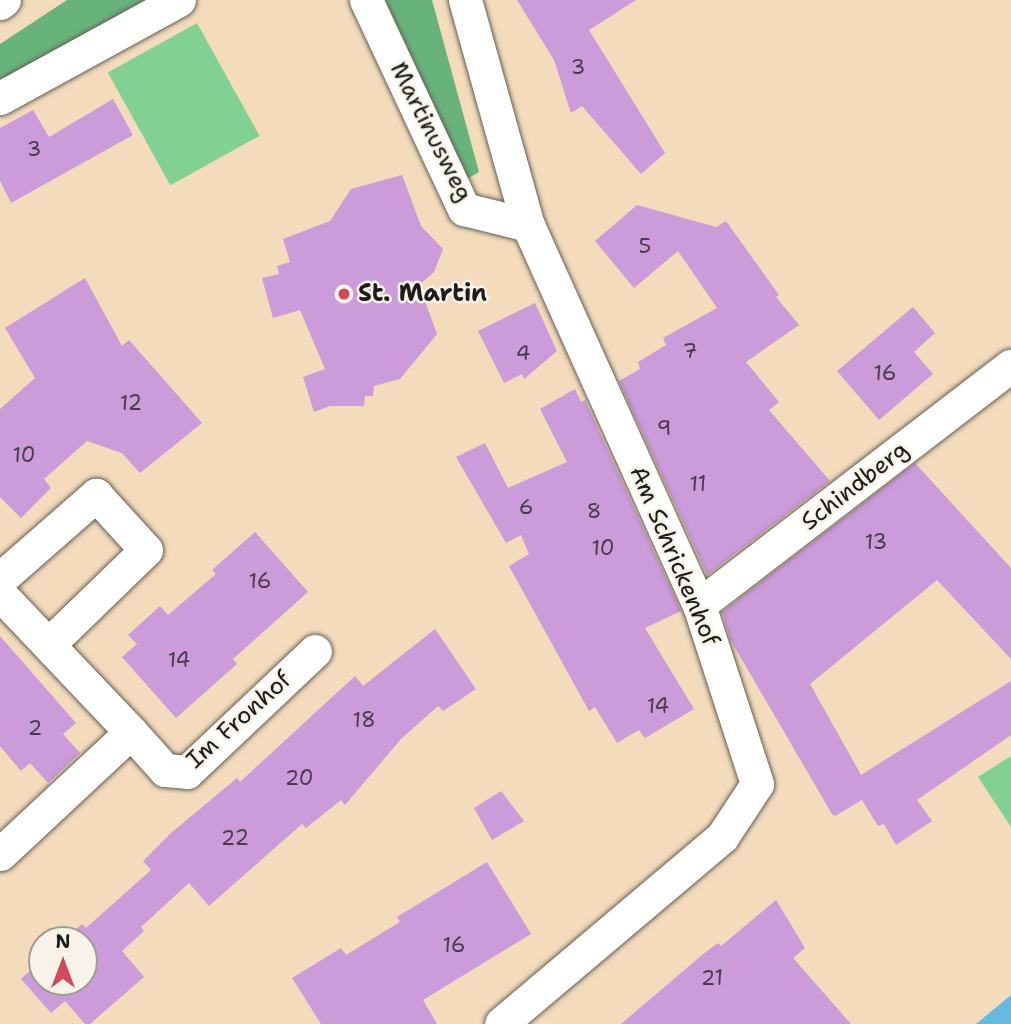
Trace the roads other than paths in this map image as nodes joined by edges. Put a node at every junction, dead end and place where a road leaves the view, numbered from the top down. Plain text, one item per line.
1 (4, 0) edge
2 (179, 0) edge
3 (366, 0) edge
4 (465, 0) edge
5 (0, 3) edge
6 (0, 98) edge
7 (528, 225) junction
8 (1011, 366) edge
9 (0, 579) edge
10 (0, 594) edge
11 (699, 605) junction
12 (49, 644) junction
13 (315, 651) dead end
14 (131, 732) junction
15 (0, 854) edge
16 (501, 1024) edge

1 - 5 street
2 - 6 street
3 - 7 street, Martinusweg
4 - 7 street, Am Schrickenhof
7 - 11 street, Am Schrickenhof
8 - 11 street, Schindberg
9 - 12 street
10 - 12 street, Im Fronhof
11 - 16 street, Am Schrickenhof
12 - 14 street, Im Fronhof
13 - 14 street, Im Fronhof
14 - 15 street

